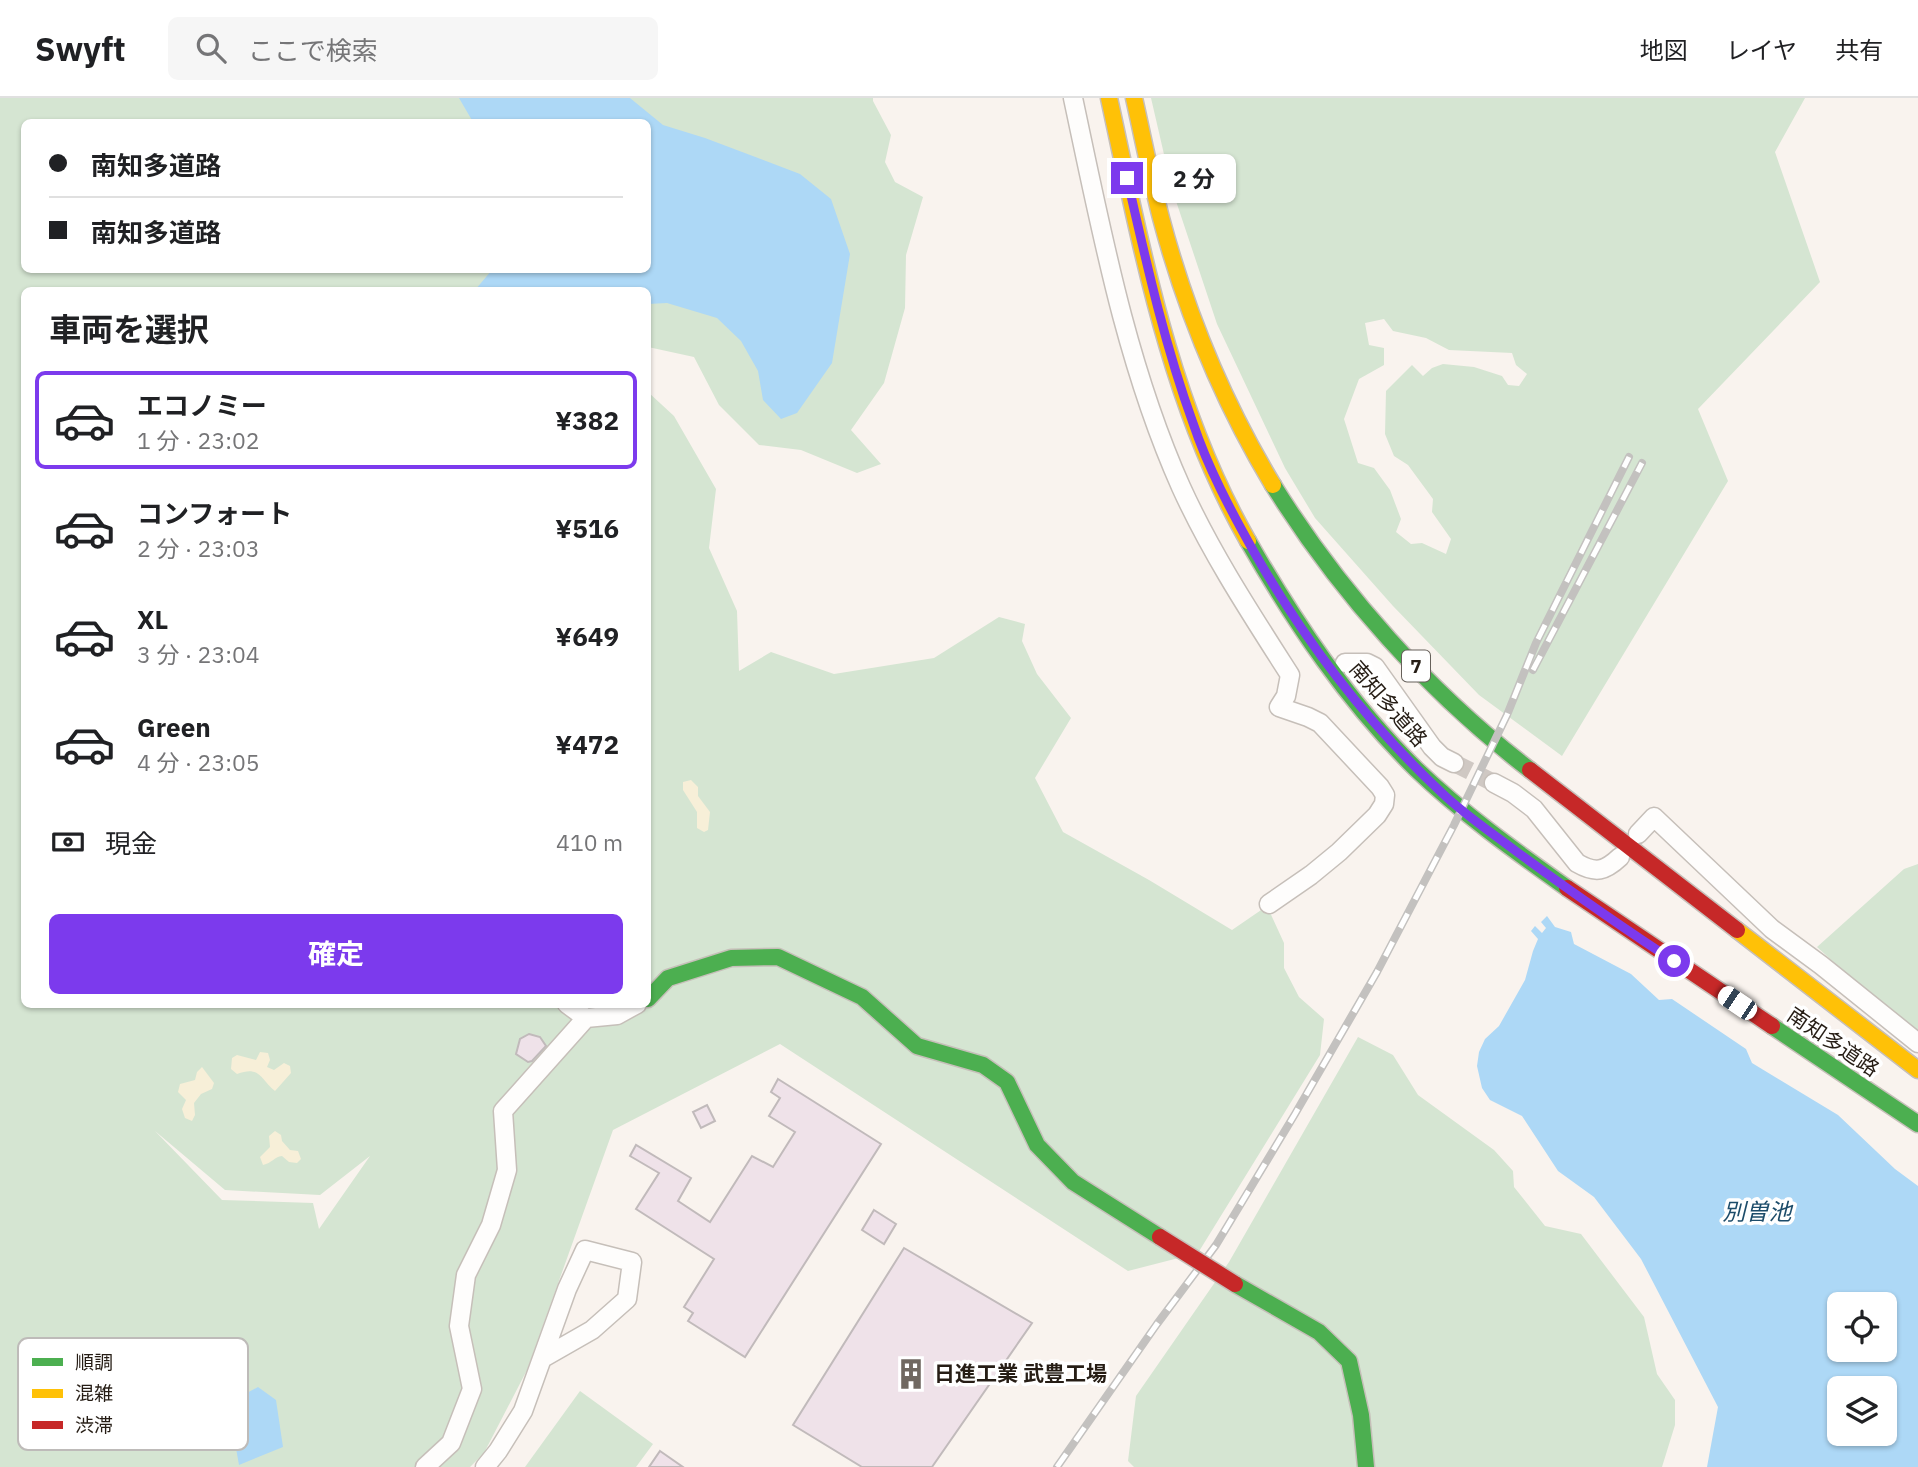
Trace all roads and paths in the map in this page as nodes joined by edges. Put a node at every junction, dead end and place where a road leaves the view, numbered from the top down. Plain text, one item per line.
1 (1073, 98) edge
2 (1109, 98) edge
3 (1134, 98) edge
4 (1345, 663) dead end
5 (1454, 763) tunnel mouth
6 (1494, 783) tunnel mouth
7 (1638, 834) dead end
8 (1620, 857) dead end
9 (1269, 904) dead end
10 (651, 996) edge
11 (573, 1008) edge
12 (630, 1008) edge
13 (586, 1018) junction
14 (1918, 1043) edge
15 (1918, 1070) edge
16 (1918, 1124) edge
17 (543, 1358) junction
18 (425, 1467) edge
19 (485, 1467) edge
20 (1366, 1467) edge

1 - 9 street
2 - 16 main road, 南知多道路
3 - 15 main road, 南知多道路 / 7
4 - 5 street
6 - 8 street
7 - 14 street
10 - 20 main road, bridge
11 - 13 street
12 - 13 street
13 - 18 street
17 - 17 street
17 - 19 street

